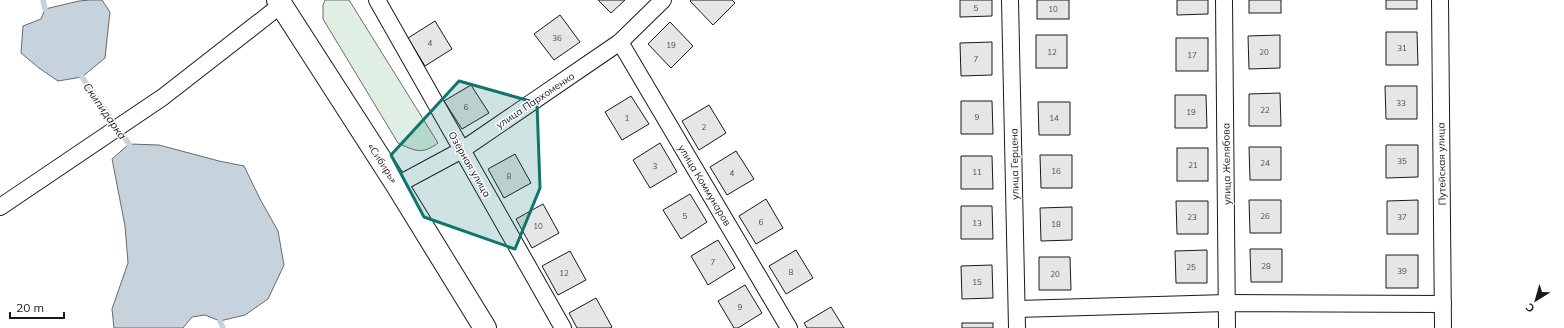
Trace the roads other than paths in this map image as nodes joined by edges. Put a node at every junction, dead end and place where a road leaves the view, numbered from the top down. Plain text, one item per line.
1 (376, 0) edge
2 (663, 0) edge
3 (1010, 0) edge
4 (1224, 0) edge
5 (1440, 0) edge
6 (280, 3) edge
7 (620, 42) junction
8 (462, 150) junction
9 (397, 185) junction
10 (0, 207) edge
11 (1227, 303) junction
12 (1443, 304) junction
13 (1017, 309) junction
14 (485, 328) edge
15 (563, 328) edge
16 (790, 328) edge
17 (1017, 328) edge
18 (1227, 328) edge
19 (1443, 328) edge

1 - 8 street, Озёрная улица
2 - 7 street, улица Пархоменко
3 - 13 street, улица Герцена
4 - 11 street, улица Желябова
5 - 12 street, Путейская улица
6 - 9 main road, «Сибирь»
6 - 10 street
7 - 8 street, улица Пархоменко
7 - 16 street, улица Коммунаров
8 - 9 street, улица Пархоменко
8 - 15 street, Озёрная улица
9 - 14 main road, «Сибирь»
11 - 12 street
11 - 13 street
11 - 18 street, улица Желябова
12 - 19 street, Путейская улица
13 - 17 street, улица Герцена

